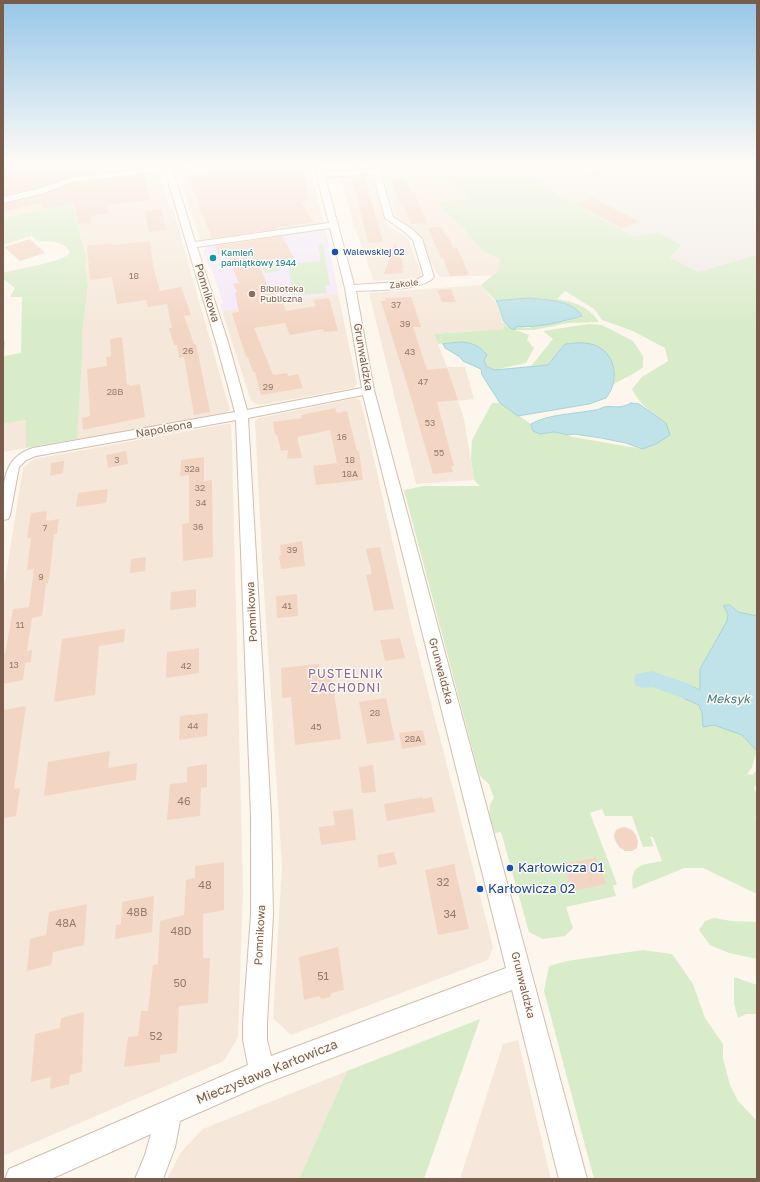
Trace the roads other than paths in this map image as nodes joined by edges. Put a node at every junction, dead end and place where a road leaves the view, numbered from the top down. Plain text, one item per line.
1 (183, 217) edge
2 (332, 217) edge
3 (389, 217) edge
4 (334, 225) junction
5 (192, 245) junction
6 (350, 288) junction
7 (368, 390) junction
8 (242, 415) junction
9 (3, 514) edge
10 (520, 975) junction
11 (262, 1072) junction
12 (168, 1113) junction
13 (19, 1179) edge
14 (149, 1179) edge
15 (573, 1179) edge

1 - 5 street, Pomnikowa
2 - 4 street, Grunwaldzka
3 - 6 street, Zakole
4 - 5 street
4 - 6 street, Grunwaldzka
5 - 8 street, Pomnikowa
6 - 7 street, Grunwaldzka
7 - 8 street, Napoleona
7 - 10 street, Grunwaldzka
8 - 9 street, Napoleona
8 - 11 street, Pomnikowa
10 - 11 street, Mieczysława Karłowicza
10 - 15 street, Grunwaldzka
11 - 12 street, Mieczysława Karłowicza
12 - 13 street, Mieczysława Karłowicza
12 - 14 street

